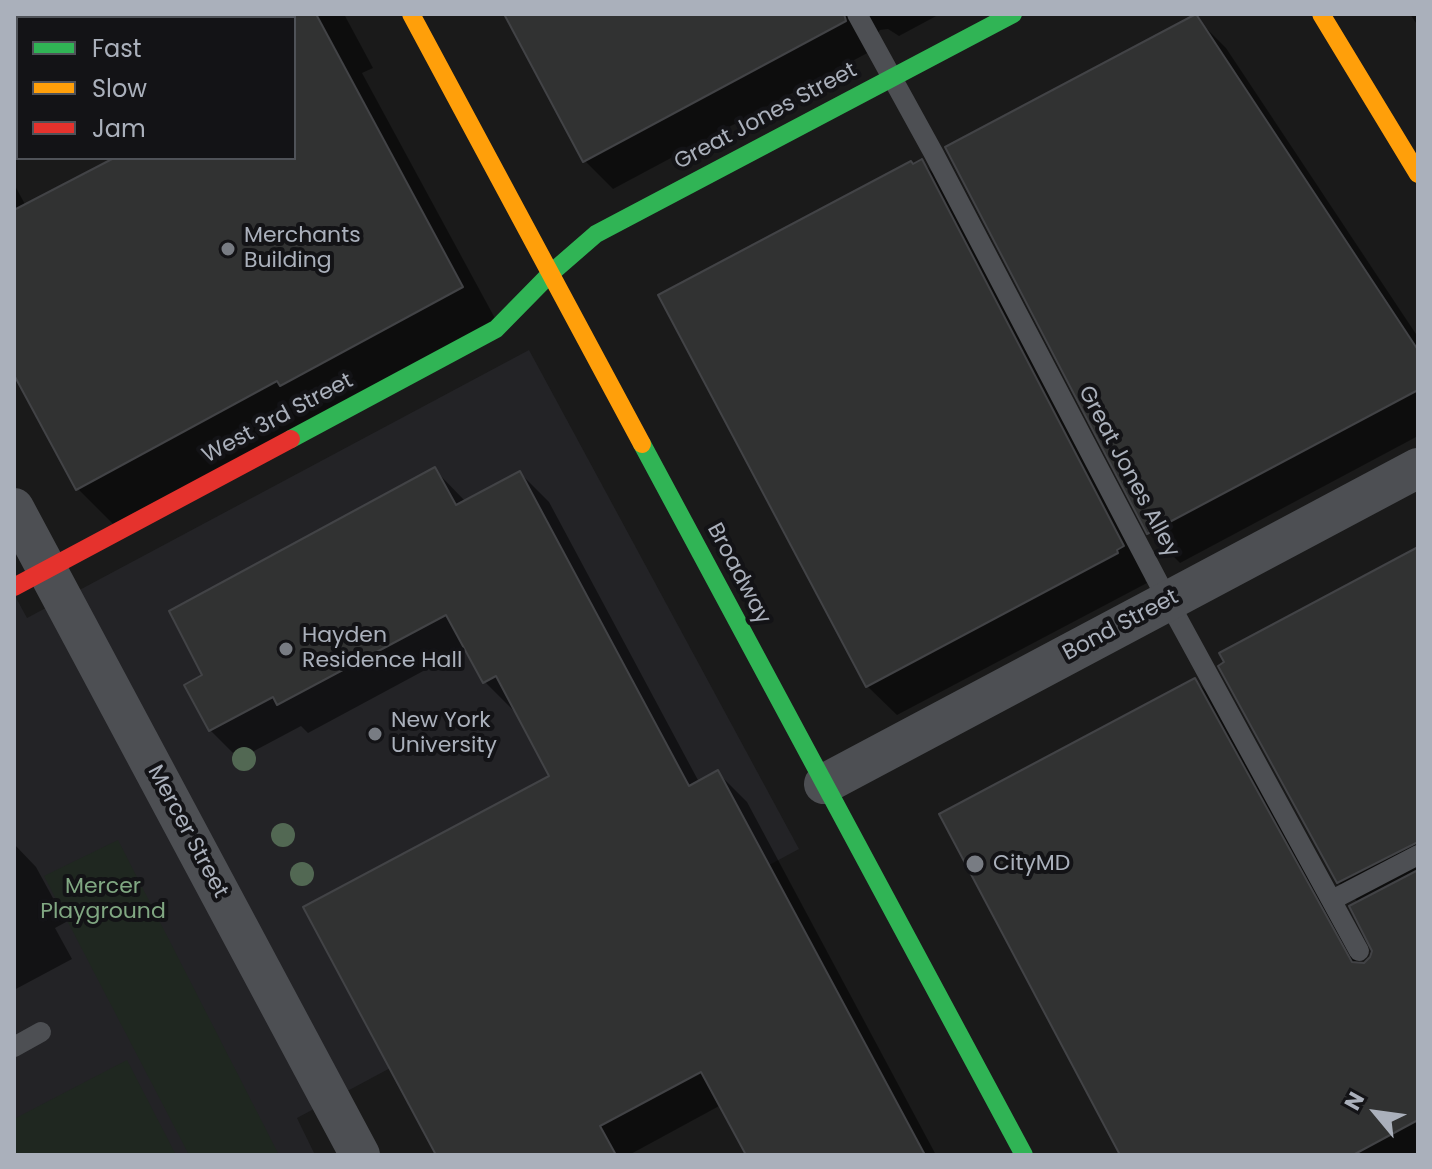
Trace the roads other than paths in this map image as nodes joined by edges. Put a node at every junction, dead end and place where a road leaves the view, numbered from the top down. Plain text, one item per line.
1 (411, 14) edge
2 (857, 14) edge
3 (1013, 14) edge
4 (1321, 14) edge
5 (892, 78) junction
6 (1418, 174) edge
7 (550, 274) junction
8 (1418, 468) edge
9 (14, 508) edge
10 (30, 578) edge
11 (1168, 601) junction
12 (824, 784) junction
13 (1418, 855) edge
14 (1332, 900) junction
15 (1359, 951) dead end
16 (41, 1032) dead end
17 (14, 1047) edge
18 (360, 1155) edge
19 (1024, 1155) edge

1 - 7 main road, Broadway
2 - 5 lane, Great Jones Alley
3 - 5 main road, Great Jones Street
4 - 6 main road
5 - 7 main road, Great Jones Street
5 - 11 lane, Great Jones Alley
7 - 10 main road, West 3rd Street
7 - 12 main road, Broadway
8 - 11 street, Bond Street
9 - 10 street, Mercer Street
10 - 18 street, Mercer Street
11 - 12 street, Bond Street
11 - 14 lane, Great Jones Alley
12 - 19 main road, Broadway
13 - 14 lane
14 - 15 lane, Great Jones Alley
16 - 17 lane

